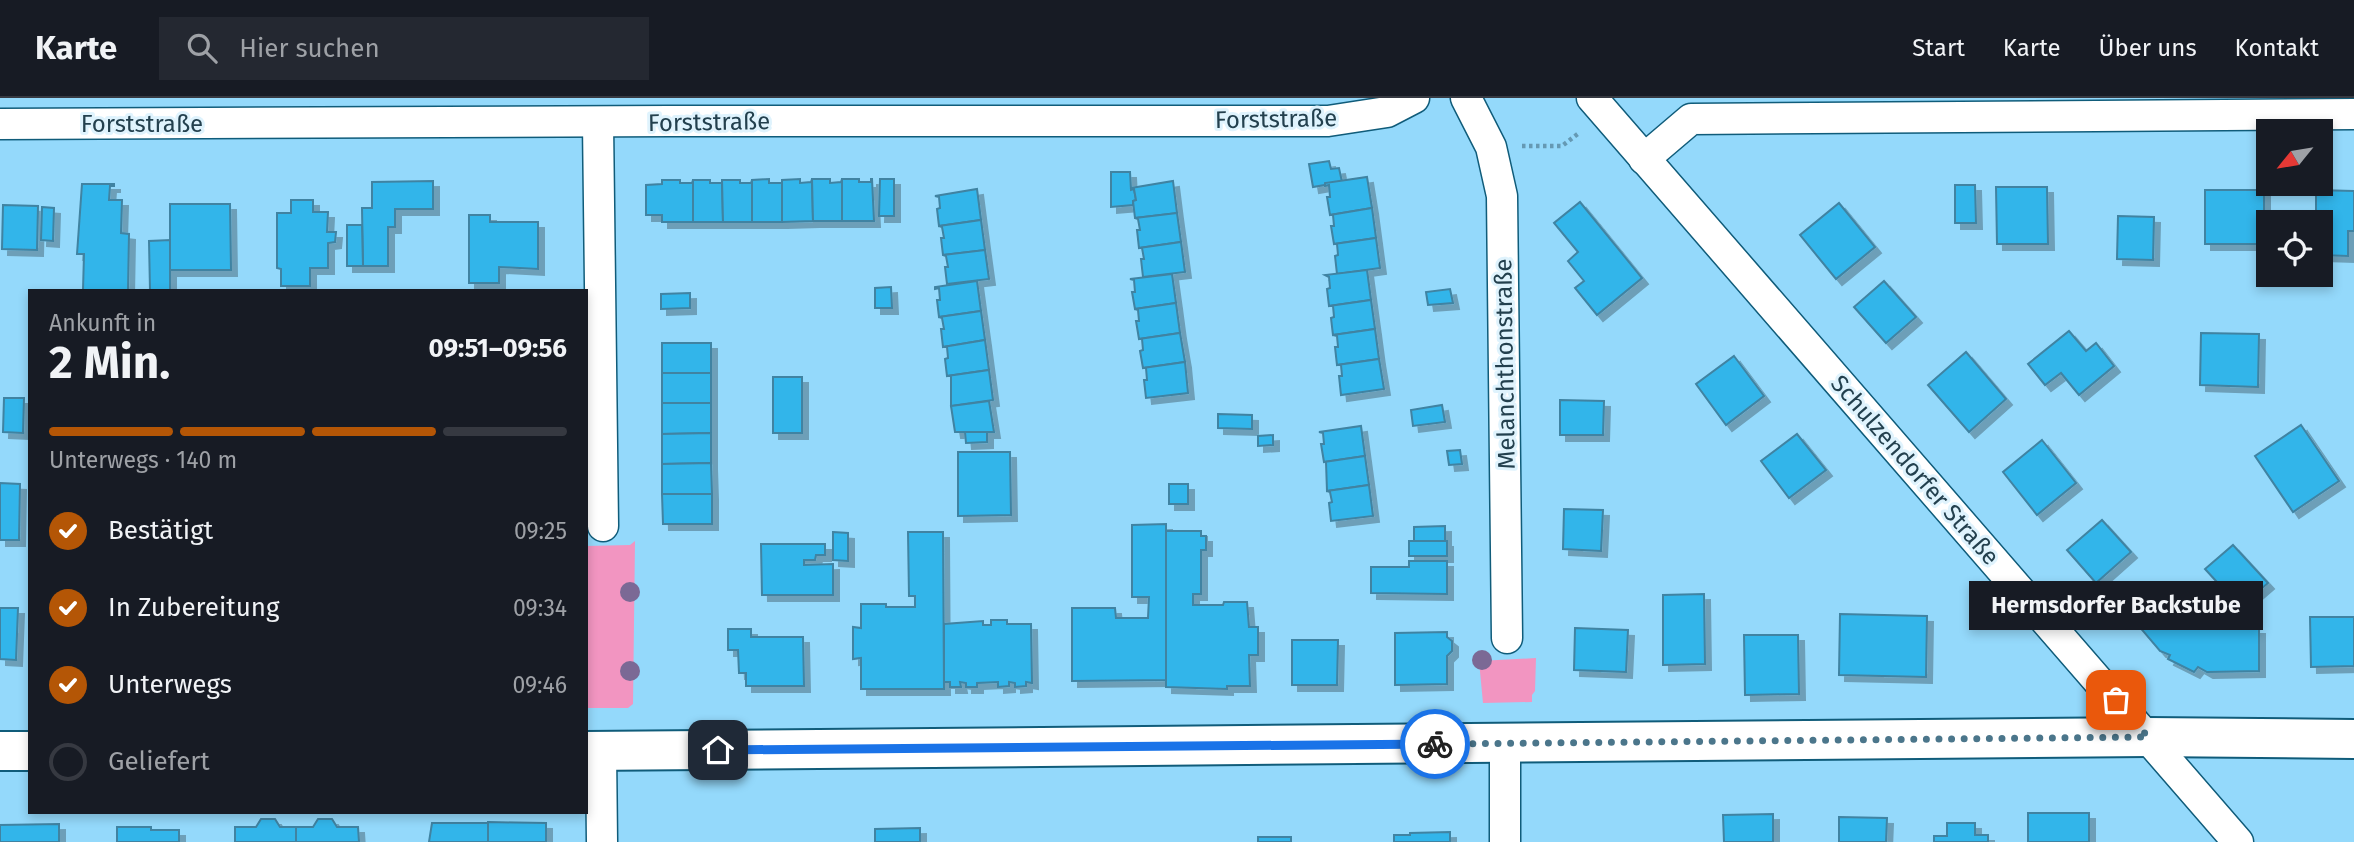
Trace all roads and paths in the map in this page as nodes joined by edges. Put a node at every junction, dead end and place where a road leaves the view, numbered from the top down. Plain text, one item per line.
1 (1415, 98) edge
2 (1466, 98) edge
3 (1592, 98) edge
4 (2354, 114) edge
5 (598, 123) junction
6 (0, 124) edge
7 (1580, 132) dead end
8 (1516, 146) dead end
9 (1644, 159) junction
10 (603, 526) dead end
11 (1507, 638) dead end
12 (2148, 737) junction
13 (2354, 739) edge
14 (1505, 743) junction
15 (0, 751) edge
16 (28, 751) edge
17 (593, 751) edge
18 (602, 842) edge
19 (1505, 842) edge
20 (2238, 842) edge

1 - 5 street, Forststraße
2 - 11 street, Melanchthonstraße
3 - 9 street, Schulzendorfer Straße
4 - 9 street
5 - 6 street, Forststraße
5 - 10 street
7 - 8 path
9 - 12 street, Schulzendorfer Straße
12 - 13 main road
12 - 14 main road
12 - 20 street, Schulzendorfer Straße
14 - 17 main road
14 - 19 street
15 - 16 main road
17 - 18 street

